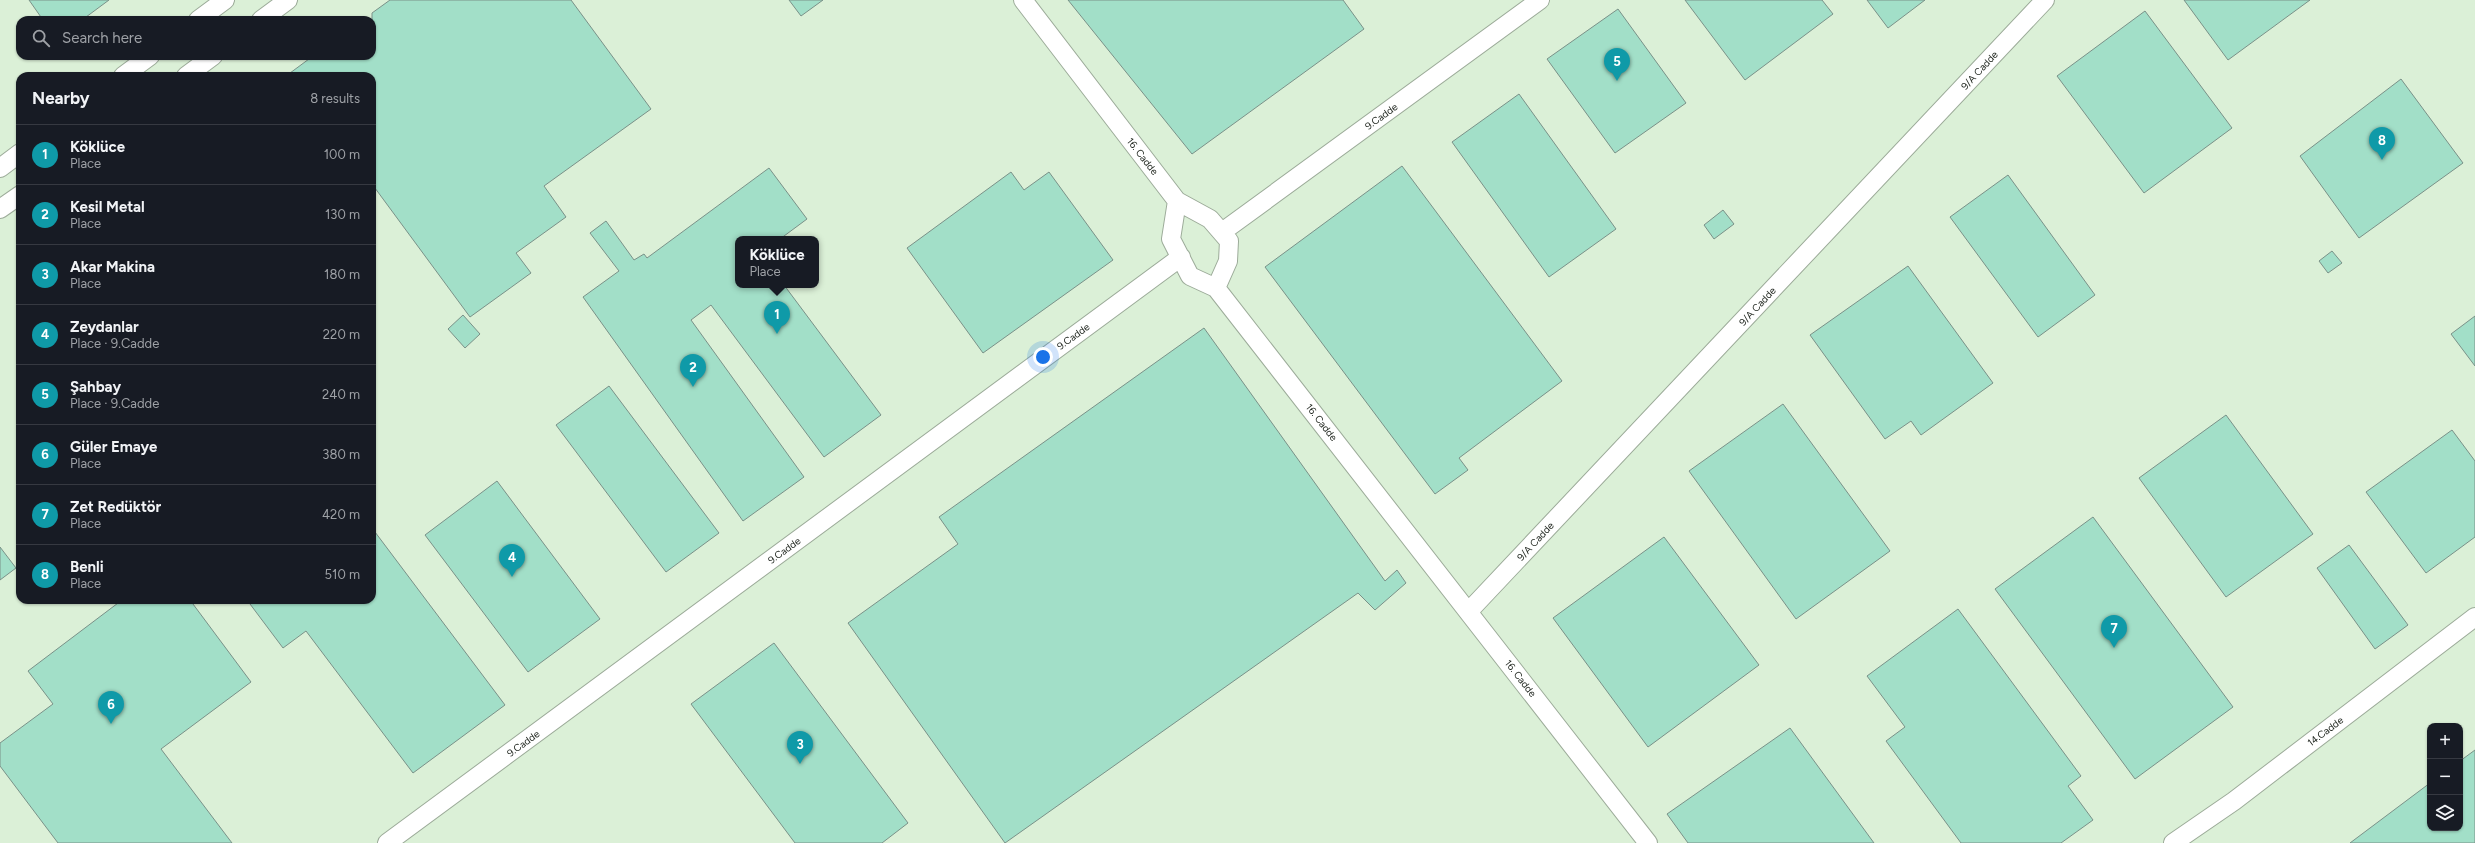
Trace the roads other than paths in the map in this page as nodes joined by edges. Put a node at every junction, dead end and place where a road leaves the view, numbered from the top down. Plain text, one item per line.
1 (225, 0) edge
2 (288, 0) edge
3 (1023, 0) edge
4 (1540, 0) edge
5 (2045, 0) edge
6 (203, 16) edge
7 (266, 16) edge
8 (145, 60) edge
9 (208, 60) edge
10 (128, 72) edge
11 (191, 72) edge
12 (16, 156) edge
13 (0, 168) edge
14 (16, 198) edge
15 (1177, 201) junction
16 (0, 209) edge
17 (1222, 232) junction
18 (1181, 257) junction
19 (1216, 288) junction
20 (1469, 611) junction
21 (2475, 617) edge
22 (387, 843) edge
23 (1648, 843) edge
24 (2173, 843) edge

1 - 6 street
2 - 7 street
3 - 15 street, 16. Cadde
4 - 17 street, 9.Cadde
5 - 20 street, 9/A Cadde
8 - 10 street
9 - 11 street
12 - 13 street
14 - 16 street
15 - 17 street
15 - 18 street, 16. Cadde
17 - 19 street
18 - 19 street, 16. Cadde
18 - 22 street, 9.Cadde
19 - 20 street, 16. Cadde
20 - 23 street, 16. Cadde
21 - 24 street, 14.Cadde

